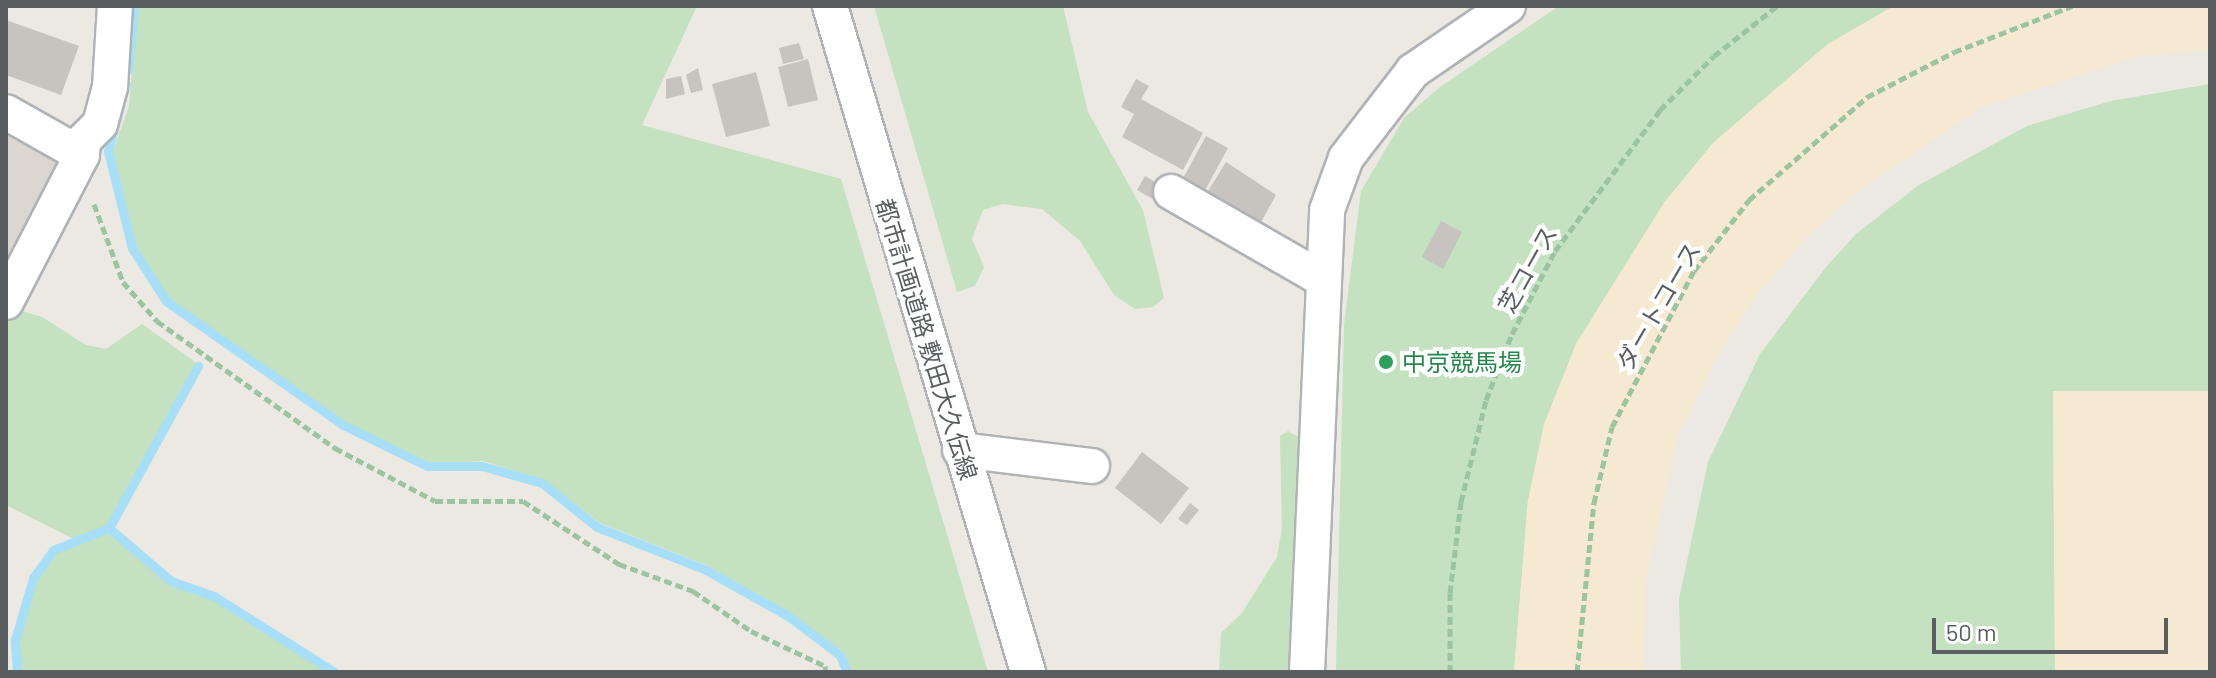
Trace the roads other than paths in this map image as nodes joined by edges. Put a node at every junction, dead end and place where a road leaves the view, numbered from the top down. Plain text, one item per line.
1 (115, 6) edge
2 (830, 6) edge
3 (1508, 6) edge
4 (6, 112) edge
5 (82, 155) junction
6 (1171, 192) dead end
7 (1322, 279) junction
8 (6, 302) edge
9 (960, 450) junction
10 (1092, 466) dead end
11 (1028, 672) edge
12 (1307, 672) edge

1 - 5 street
2 - 9 street, 都市計画道路 敷田大久伝線
3 - 7 street
4 - 5 street
5 - 8 street
6 - 7 street
7 - 12 street
9 - 10 street
9 - 11 street, 都市計画道路 敷田大久伝線

